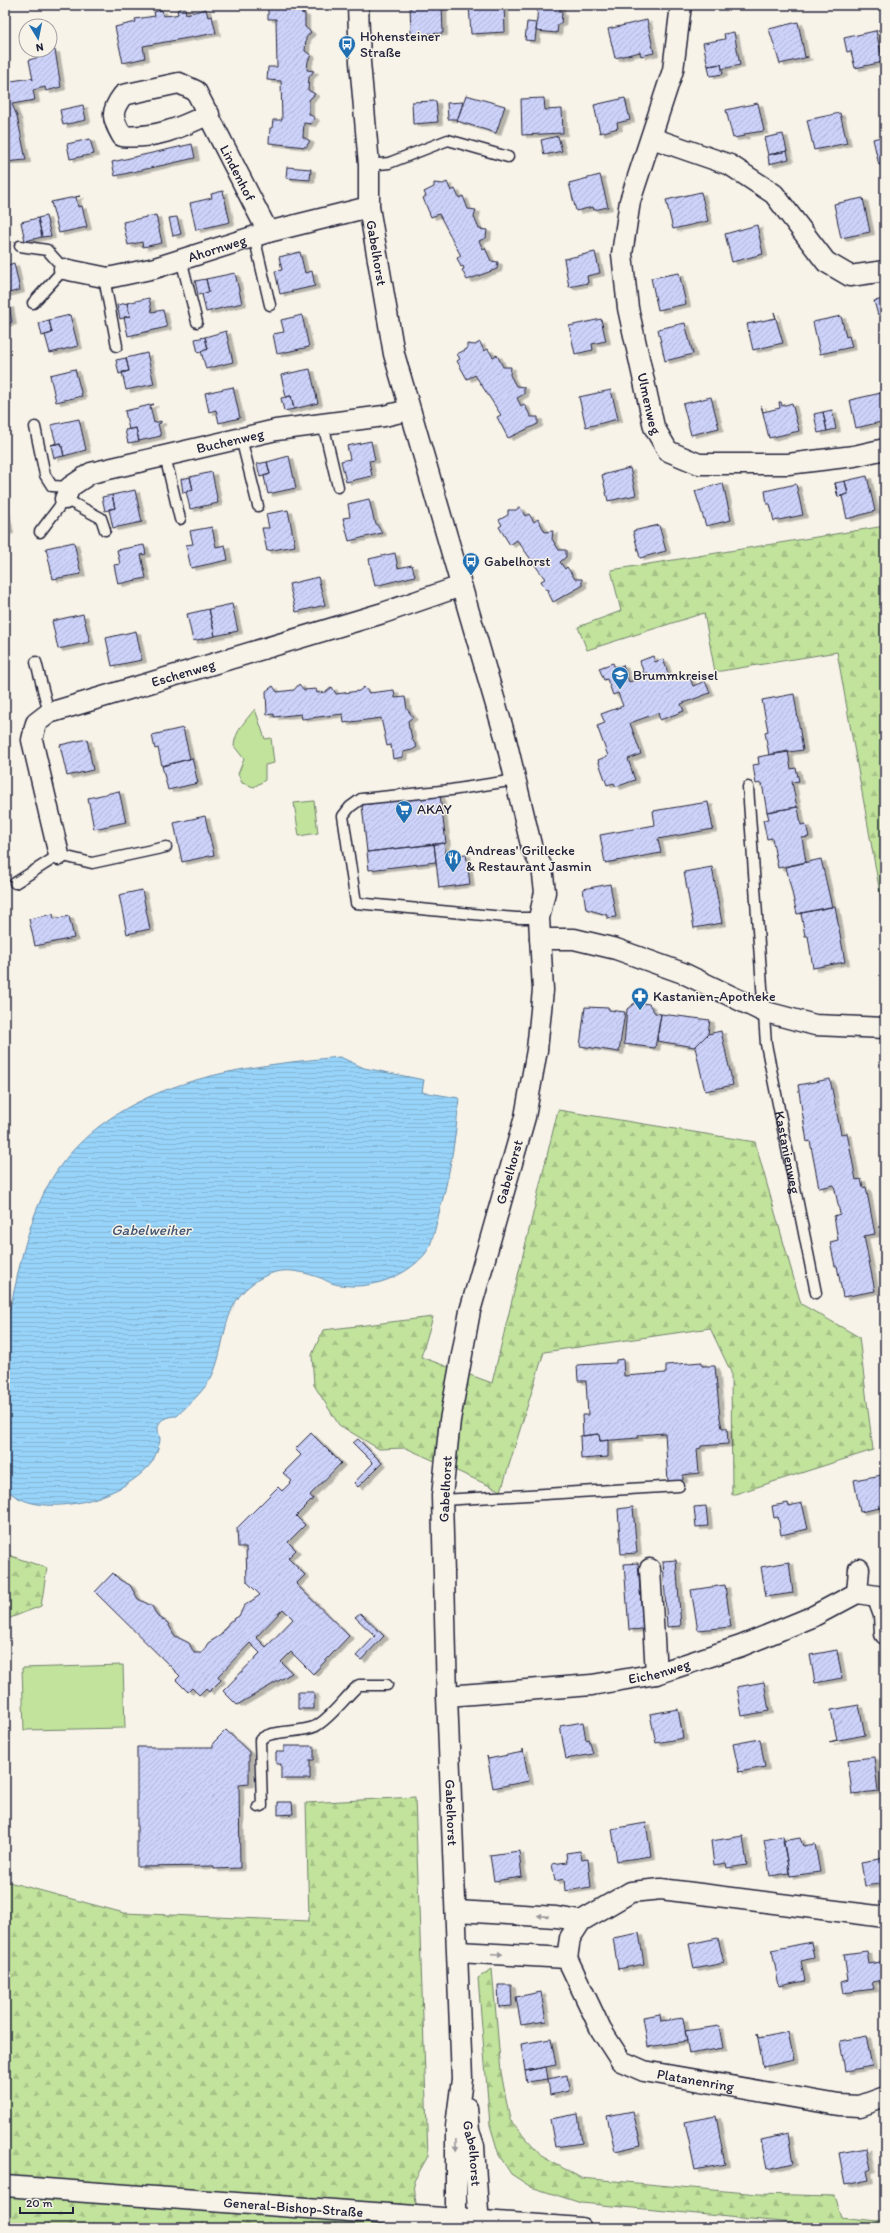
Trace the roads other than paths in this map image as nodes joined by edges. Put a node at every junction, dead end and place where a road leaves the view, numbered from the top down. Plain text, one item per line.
1 (358, 5) edge
2 (681, 5) edge
3 (209, 114) dead end
4 (652, 138) junction
5 (508, 158) dead end
6 (369, 165) junction
7 (369, 207) junction
8 (261, 234) junction
9 (20, 246) dead end
10 (181, 259) junction
11 (64, 269) junction
12 (885, 271) edge
13 (104, 278) junction
14 (33, 304) dead end
15 (270, 305) dead end
16 (197, 322) dead end
17 (118, 346) dead end
18 (409, 410) junction
19 (323, 424) junction
20 (35, 427) dead end
21 (242, 438) junction
22 (885, 449) edge
23 (165, 456) junction
24 (338, 487) dead end
25 (68, 493) junction
26 (258, 506) dead end
27 (180, 519) dead end
28 (105, 530) dead end
29 (40, 532) dead end
30 (461, 586) junction
31 (36, 662) dead end
32 (49, 714) junction
33 (516, 780) junction
34 (748, 787) dead end
35 (166, 847) dead end
36 (59, 855) junction
37 (15, 883) dead end
38 (539, 914) junction
39 (540, 939) junction
40 (762, 1011) junction
41 (885, 1029) edge
42 (816, 1292) dead end
43 (679, 1486) dead end
44 (442, 1500) junction
45 (650, 1569) dead end
46 (859, 1569) dead end
47 (857, 1592) junction
48 (885, 1634) edge
49 (656, 1674) junction
50 (387, 1685) dead end
51 (447, 1696) junction
52 (258, 1807) dead end
53 (457, 1911) junction
54 (885, 1916) edge
55 (581, 1921) junction
56 (458, 1952) junction
57 (567, 1958) junction
58 (462, 2079) junction
59 (885, 2097) edge
60 (5, 2186) edge
61 (456, 2223) edge
62 (479, 2224) edge
63 (581, 2228) edge

1 - 6 street, Gabelhorst
2 - 4 street, Ulmenweg
3 - 8 street, Lindenhof
4 - 12 street
4 - 22 street, Ulmenweg
5 - 6 lane
6 - 7 street, Gabelhorst
7 - 8 street, Ahornweg
7 - 18 street, Gabelhorst
8 - 10 street, Ahornweg
8 - 15 lane
9 - 11 lane
10 - 13 street, Ahornweg
10 - 16 lane
11 - 13 street, Ahornweg
11 - 14 lane
13 - 17 lane
18 - 19 street, Buchenweg
18 - 30 street, Gabelhorst
19 - 21 street, Buchenweg
19 - 24 lane
20 - 25 lane
21 - 23 street, Buchenweg
21 - 26 lane
23 - 25 street, Buchenweg
23 - 27 lane
25 - 28 lane
25 - 29 lane
30 - 32 street, Eschenweg
30 - 33 street, Gabelhorst
31 - 32 lane
32 - 36 street, Eschenweg
33 - 38 street, Gabelhorst
33 - 38 lane
34 - 40 lane, Kastanienweg
35 - 36 lane
36 - 37 lane
38 - 39 street, Gabelhorst
39 - 40 street
39 - 44 street, Gabelhorst
40 - 41 street
40 - 42 lane, Kastanienweg
43 - 44 lane
44 - 51 street, Gabelhorst
45 - 49 street
46 - 47 street
47 - 48 street
47 - 49 street, Eichenweg
49 - 51 street, Eichenweg
50 - 52 lane
51 - 53 street, Gabelhorst
55 -> 53 street
53 - 56 street, Gabelhorst
54 - 55 street
55 - 57 street
56 -> 57 street
56 - 58 street, Gabelhorst
57 - 59 street, Platanenring
58 -> 61 street, Gabelhorst
58 - 62 street, Gabelhorst
60 - 61 street, General-Bishop-Straße
61 - 62 street, General-Bishop-Straße
62 - 63 street, General-Bishop-Straße

